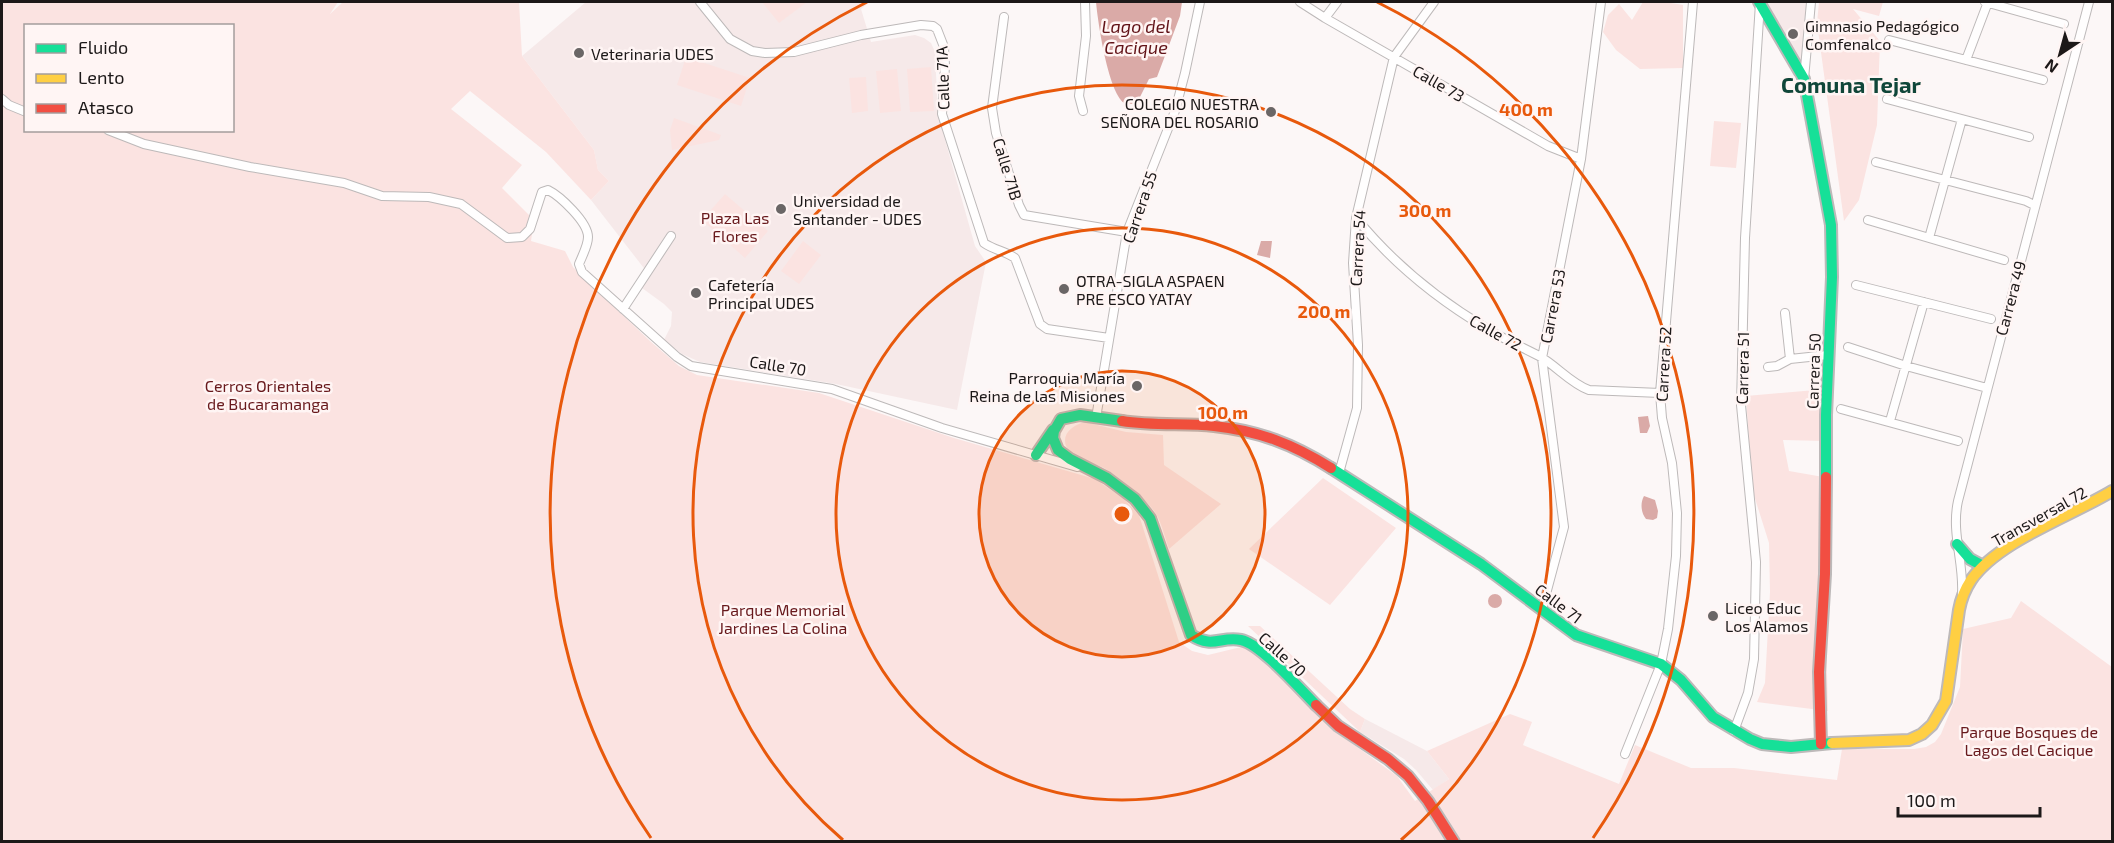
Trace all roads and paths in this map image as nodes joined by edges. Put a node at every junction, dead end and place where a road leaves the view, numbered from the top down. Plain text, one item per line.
1 (700, 2) edge
2 (1086, 2) edge
3 (1200, 2) edge
4 (1300, 2) edge
5 (1337, 2) edge
6 (1434, 2) edge
7 (1601, 2) edge
8 (1693, 2) edge
9 (1760, 2) edge
10 (1811, 2) edge
11 (1987, 2) edge
12 (2089, 2) edge
13 (1004, 17) dead end
14 (1325, 18) junction
15 (2064, 24) dead end
16 (1889, 40) dead end
17 (1394, 57) junction
18 (1966, 60) junction
19 (1804, 79) junction
20 (2043, 80) dead end
21 (2, 99) edge
22 (1887, 99) dead end
23 (24, 111) edge
24 (1083, 111) dead end
25 (1962, 119) junction
26 (113, 132) edge
27 (2029, 137) dead end
28 (1581, 159) junction
29 (1876, 162) dead end
30 (1945, 179) junction
31 (2034, 205) junction
32 (1356, 218) junction
33 (1868, 220) dead end
34 (1127, 232) junction
35 (670, 236) dead end
36 (1929, 238) junction
37 (2004, 260) dead end
38 (1856, 285) dead end
39 (1924, 302) junction
40 (622, 309) junction
41 (1785, 313) dead end
42 (1991, 319) dead end
43 (1109, 338) junction
44 (1848, 347) dead end
45 (1828, 355) junction
46 (1542, 358) junction
47 (1790, 359) junction
48 (1906, 366) junction
49 (1768, 367) dead end
50 (1987, 388) junction
51 (1660, 393) junction
52 (1841, 409) dead end
53 (1080, 415) junction
54 (1096, 418) junction
55 (1890, 421) junction
56 (1056, 425) junction
57 (1958, 441) dead end
58 (1036, 455) junction
59 (1070, 459) junction
60 (1096, 472) junction
61 (1339, 473) junction
62 (2112, 491) edge
63 (1958, 544) junction
64 (1983, 566) junction
65 (1962, 598) junction
66 (1542, 609) junction
67 (1661, 664) junction
68 (1734, 731) junction
69 (1821, 744) junction
70 (1624, 754) dead end
71 (1454, 842) edge

1 - 43 street, Calle 71A
2 - 24 street
3 - 34 street, Carrera 55
4 - 14 street, Calle 73
5 - 14 street
6 - 17 street, Carrera 54
7 - 28 street, Carrera 53
8 - 51 street, Carrera 52
9 - 19 street
9 - 68 street, Carrera 51
10 - 19 street, Carrera 50
11 - 15 street
11 - 18 street
12 - 31 street, Carrera 49
13 - 34 street, Calle 71B
14 - 17 street, Calle 73
16 - 18 street
17 - 28 street, Calle 73
17 - 32 street, Carrera 54
18 - 20 street
19 - 45 street, Carrera 50
21 - 23 street
22 - 25 street
25 - 27 street
25 - 30 street
26 - 40 street, Calle 70
28 - 46 street, Carrera 53
29 - 30 street
30 - 31 street
30 - 36 street
31 - 50 street, Carrera 49
32 - 46 street, Calle 72
32 - 61 street, Carrera 54
33 - 36 street
34 - 43 street, Carrera 55
35 - 40 street
36 - 37 street
38 - 39 street
39 - 42 street
39 - 48 street
40 - 58 street, Calle 70
41 - 47 street
43 - 54 street, Carrera 55
44 - 48 street
45 - 47 street
45 - 69 street, Carrera 50
46 - 51 street, Calle 72
46 - 66 street, Carrera 53
47 - 49 street
48 - 50 street
48 - 55 street
50 - 63 street, Carrera 49
51 - 67 street, Carrera 52
52 - 55 street
53 - 54 street, Calle 71
53 - 56 street
53 - 59 street
54 - 61 street, Calle 71
55 - 57 street
56 - 58 street
56 - 59 street
58 - 60 street, Calle 70
59 - 60 street, Calle 70
60 - 71 street, Calle 70
61 - 66 street, Calle 71
62 - 64 street, Transversal 72
63 - 64 street
63 - 65 street, Carrera 49
64 - 65 street, Transversal 72
65 - 69 street, Calle 71
66 - 67 street, Calle 71
67 - 68 street, Calle 71
67 - 70 street, Carrera 52
68 - 69 street, Calle 71

